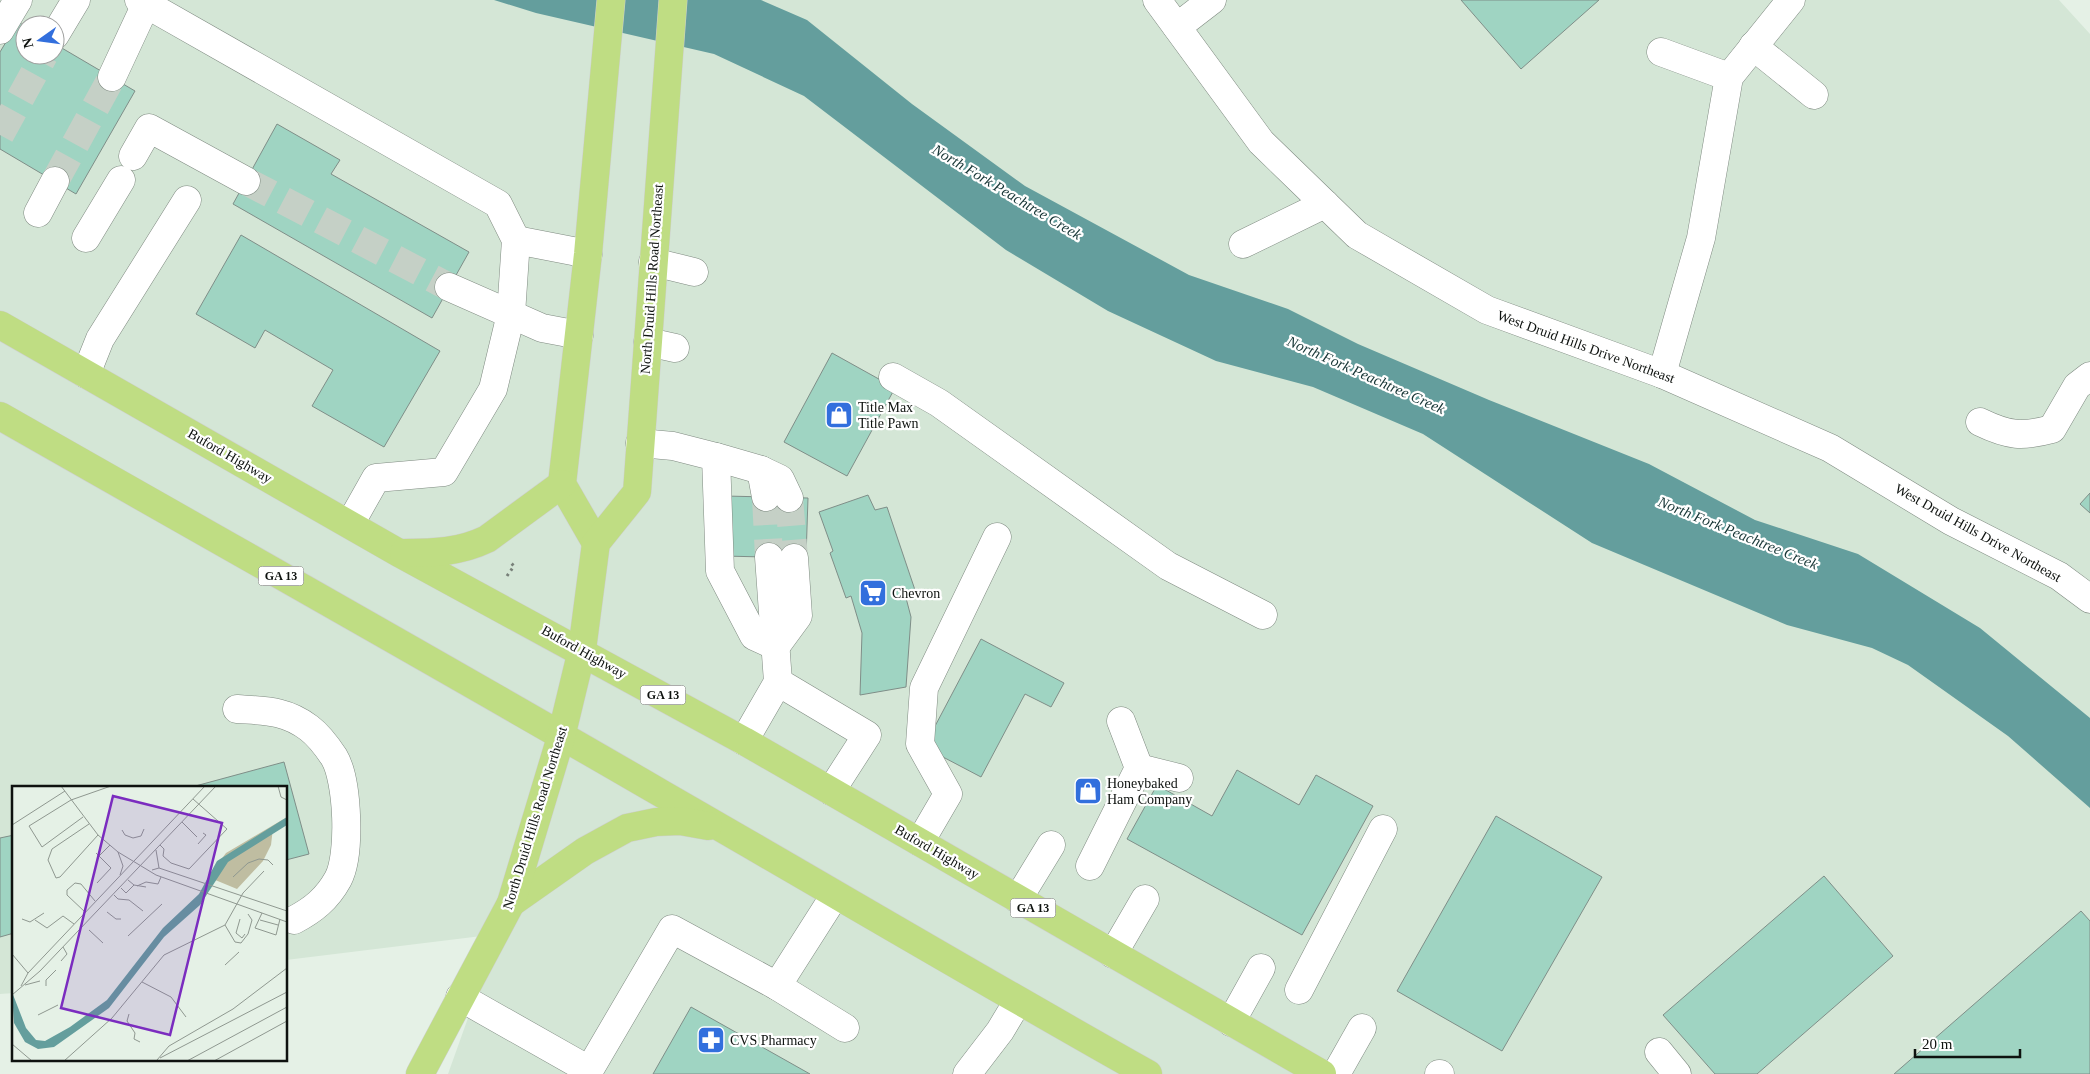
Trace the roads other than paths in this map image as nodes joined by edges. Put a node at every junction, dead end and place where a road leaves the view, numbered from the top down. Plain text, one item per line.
1 (18, 0) edge
2 (76, 0) edge
3 (611, 0) edge
4 (673, 0) edge
5 (1157, 0) edge
6 (1212, 0) edge
7 (1791, 0) edge
8 (143, 2) edge
9 (65, 18) edge
10 (1177, 28) junction
11 (0, 30) edge
12 (1754, 46) junction
13 (1661, 52) dead end
14 (112, 77) tunnel mouth
15 (1729, 77) junction
16 (1814, 95) dead end
17 (55, 181) tunnel mouth
18 (246, 181) tunnel mouth
19 (187, 200) dead end
20 (1325, 204) junction
21 (38, 213) dead end
22 (86, 238) dead end
23 (516, 240) junction
24 (1243, 244) dead end
25 (588, 254) junction
26 (653, 262) junction
27 (694, 272) dead end
28 (449, 287) tunnel mouth
29 (511, 314) junction
30 (0, 326) edge
31 (579, 335) junction
32 (648, 342) junction
33 (675, 348) dead end
34 (86, 374) junction
35 (1662, 374) junction
36 (2090, 376) edge
37 (893, 377) dead end
38 (0, 416) edge
39 (1980, 422) dead end
40 (640, 443) junction
41 (716, 457) junction
42 (562, 484) junction
43 (777, 498) tunnel mouth
44 (350, 524) junction
45 (997, 537) dead end
46 (596, 543) junction
47 (399, 553) junction
48 (782, 558) tunnel mouth
49 (2090, 599) edge
50 (1263, 615) dead end
51 (776, 646) junction
52 (582, 650) junction
53 (778, 682) junction
54 (237, 709) dead end
55 (1121, 721) dead end
56 (561, 737) junction
57 (744, 741) junction
58 (1139, 768) junction
59 (1180, 778) dead end
60 (831, 791) junction
61 (719, 828) junction
62 (1384, 830) dead end
63 (920, 842) junction
64 (1051, 845) dead end
65 (1090, 866) dead end
66 (835, 895) junction
67 (1145, 898) dead end
68 (1018, 899) junction
69 (511, 903) junction
70 (294, 920) dead end
71 (1113, 954) junction
72 (1261, 968) dead end
73 (776, 986) junction
74 (1298, 990) dead end
75 (460, 998) junction
76 (1018, 1001) junction
77 (1231, 1022) junction
78 (845, 1028) dead end
79 (1362, 1028) dead end
80 (1659, 1052) dead end
81 (588, 1072) edge
82 (1140, 1072) edge
83 (420, 1074) edge
84 (968, 1074) edge
85 (1322, 1074) edge
86 (1336, 1074) edge
87 (1677, 1074) edge

1 - 11 street
2 - 9 street
3 - 25 main road
4 - 26 main road, North Druid Hills Road Northeast
5 - 10 street, West Druid Hills Drive Northeast
6 - 10 street
7 - 12 street
8 - 14 street
8 - 23 street
10 - 20 street, West Druid Hills Drive Northeast
12 - 15 street
12 - 16 street
13 - 15 street
15 - 35 street
17 - 21 street
18 - 22 street
19 - 34 street
20 - 24 street
20 - 35 street, West Druid Hills Drive Northeast
23 - 25 street
23 - 29 street
25 - 31 main road
26 - 27 street
26 - 32 main road, North Druid Hills Road Northeast
28 - 29 street
29 - 31 street
29 - 44 street
30 - 34 main road, Buford Highway / GA 13
31 - 42 main road
32 - 33 street
32 - 40 main road, North Druid Hills Road Northeast
34 - 44 main road, Buford Highway / GA 13
35 - 49 street, West Druid Hills Drive Northeast
36 - 39 street
37 - 50 street
38 - 56 main road, GA 13
40 - 41 street
40 - 46 main road, North Druid Hills Road Northeast
41 - 43 street
41 - 51 street
42 - 46 main road
42 - 47 main road
44 - 47 main road, Buford Highway / GA 13
45 - 63 street
46 - 52 main road, North Druid Hills Road Northeast
47 - 52 main road, Buford Highway / GA 13
48 - 51 street
51 - 53 street
52 - 56 main road, North Druid Hills Road Northeast
52 - 57 main road, Buford Highway / GA 13
53 - 57 street
53 - 60 street
54 - 70 street
55 - 58 street
56 - 61 main road, GA 13
56 - 69 main road, North Druid Hills Road Northeast
57 - 60 main road, Buford Highway / GA 13
58 - 59 street
58 - 65 street
60 - 63 main road, Buford Highway / GA 13
61 - 66 main road, GA 13
61 - 69 main road
62 - 74 street
63 - 68 main road, Buford Highway / GA 13
64 - 68 street
66 - 73 street
66 - 76 main road, GA 13
67 - 71 street
68 - 71 main road, Buford Highway / GA 13
69 - 75 main road, North Druid Hills Road Northeast
71 - 77 main road, Buford Highway / GA 13
72 - 77 street
73 - 78 street
73 - 81 street
75 - 81 street
75 - 83 main road, North Druid Hills Road Northeast
76 - 82 main road, GA 13
76 - 84 street
77 - 85 main road, Buford Highway / GA 13
79 - 86 street
80 - 87 street

